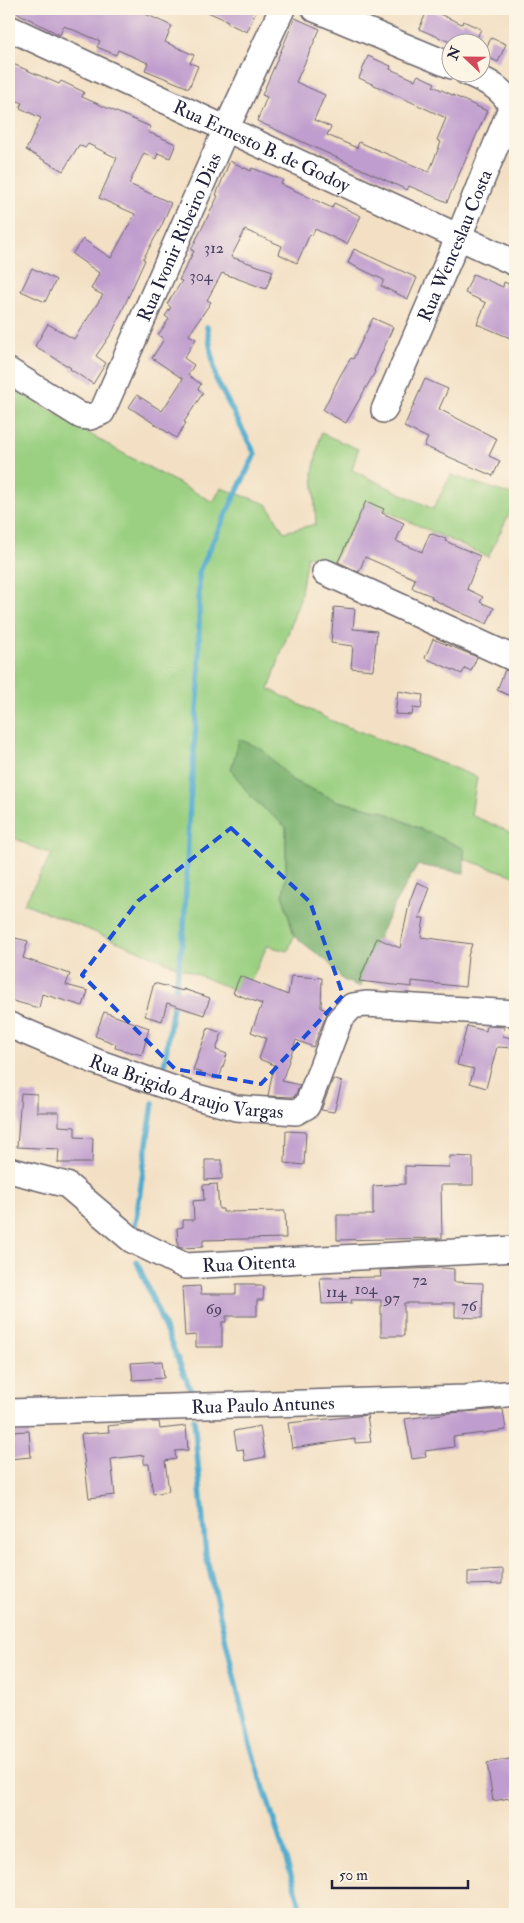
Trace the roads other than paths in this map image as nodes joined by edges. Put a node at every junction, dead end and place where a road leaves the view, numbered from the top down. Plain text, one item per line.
1 (282, 9) edge
2 (315, 9) edge
3 (9, 28) edge
4 (442, 62) edge
5 (485, 82) edge
6 (226, 129) junction
7 (459, 236) junction
8 (515, 263) edge
9 (9, 371) edge
10 (384, 410) dead end
11 (325, 572) dead end
12 (515, 659) edge
13 (515, 1012) edge
14 (9, 1026) edge
15 (9, 1170) edge
16 (515, 1249) edge
17 (515, 1393) edge
18 (9, 1412) edge

1 - 6 street, Rua Ivonir Ribeiro Dias
2 - 4 street
3 - 6 street, Rua Ernesto B. de Godoy
5 - 7 street, Rua Wenceslau Costa
6 - 7 street, Rua Ernesto B. de Godoy
6 - 9 street, Rua Ivonir Ribeiro Dias
7 - 8 street, Rua Ernesto B. de Godoy
7 - 10 street, Rua Wenceslau Costa
11 - 12 street
13 - 14 street, Rua Brigido Araujo Vargas
15 - 16 street, Rua Oitenta
17 - 18 street, Rua Paulo Antunes

